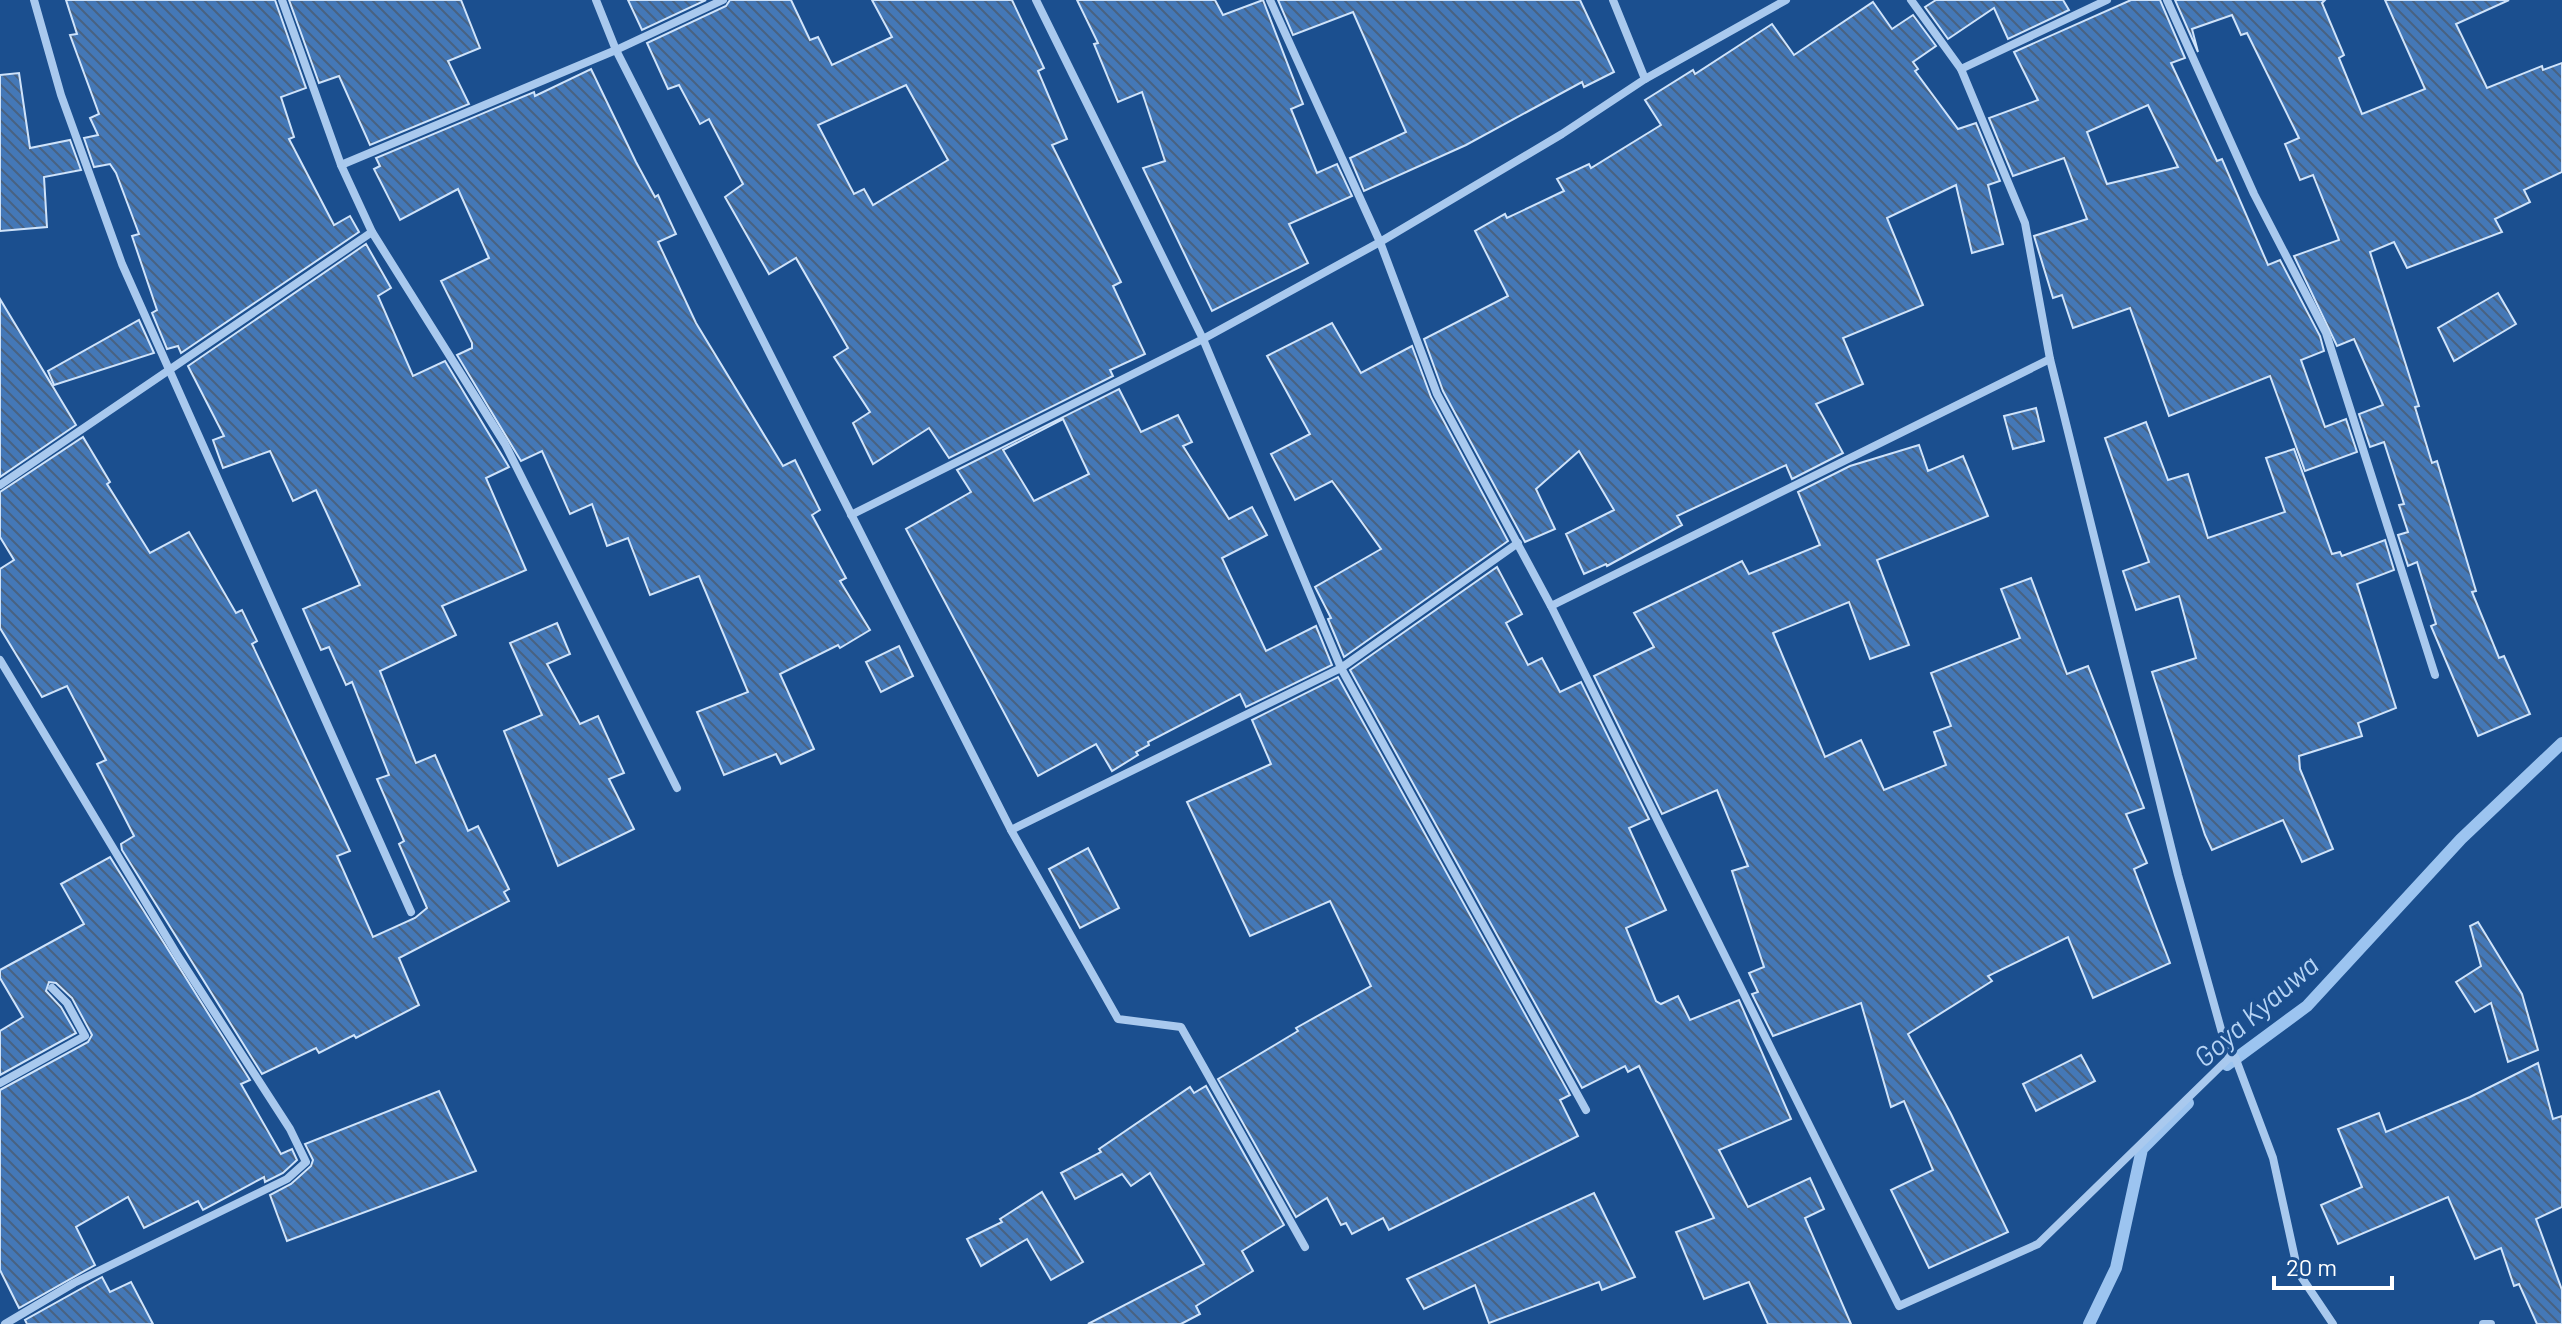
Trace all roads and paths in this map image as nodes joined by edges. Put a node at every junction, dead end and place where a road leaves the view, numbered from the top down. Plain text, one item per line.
1 (34, 0) edge
2 (282, 0) edge
3 (596, 0) edge
4 (723, 0) edge
5 (1036, 0) edge
6 (1270, 0) edge
7 (1613, 0) edge
8 (1786, 0) edge
9 (1911, 0) edge
10 (2107, 0) edge
11 (2167, 0) edge
12 (616, 50) junction
13 (1961, 69) junction
14 (1645, 79) junction
15 (341, 165) junction
16 (372, 232) junction
17 (1380, 242) junction
18 (1203, 339) junction
19 (2050, 359) junction
20 (167, 369) junction
21 (0, 485) edge
22 (851, 515) junction
23 (1518, 543) junction
24 (1551, 606) junction
25 (0, 660) edge
26 (1341, 668) junction
27 (2435, 675) dead end
28 (677, 788) dead end
29 (1011, 830) junction
30 (411, 912) dead end
31 (52, 988) dead end
32 (2229, 1058) junction
33 (0, 1083) edge
34 (1586, 1110) dead end
35 (1305, 1247) dead end
36 (5, 1324) edge
37 (2333, 1324) edge
38 (2483, 1324) edge
39 (2491, 1324) edge

1 - 20 street
2 - 15 street
3 - 12 street
4 - 12 street
5 - 18 street
6 - 17 street
7 - 14 street
8 - 14 street
9 - 13 street
10 - 13 street
11 - 27 street
12 - 15 street
12 - 22 street
13 - 19 street
14 - 17 street
15 - 16 street
16 - 20 street
16 - 28 street
17 - 18 street
17 - 23 street
18 - 22 street
18 - 26 street
19 - 24 street
19 - 32 street
20 - 21 street
20 - 30 street
22 - 29 street
23 - 24 street
23 - 26 street
24 - 32 street
25 - 36 street
26 - 29 street
26 - 34 street
29 - 35 street
31 - 33 street
32 - 37 street
38 - 39 street

